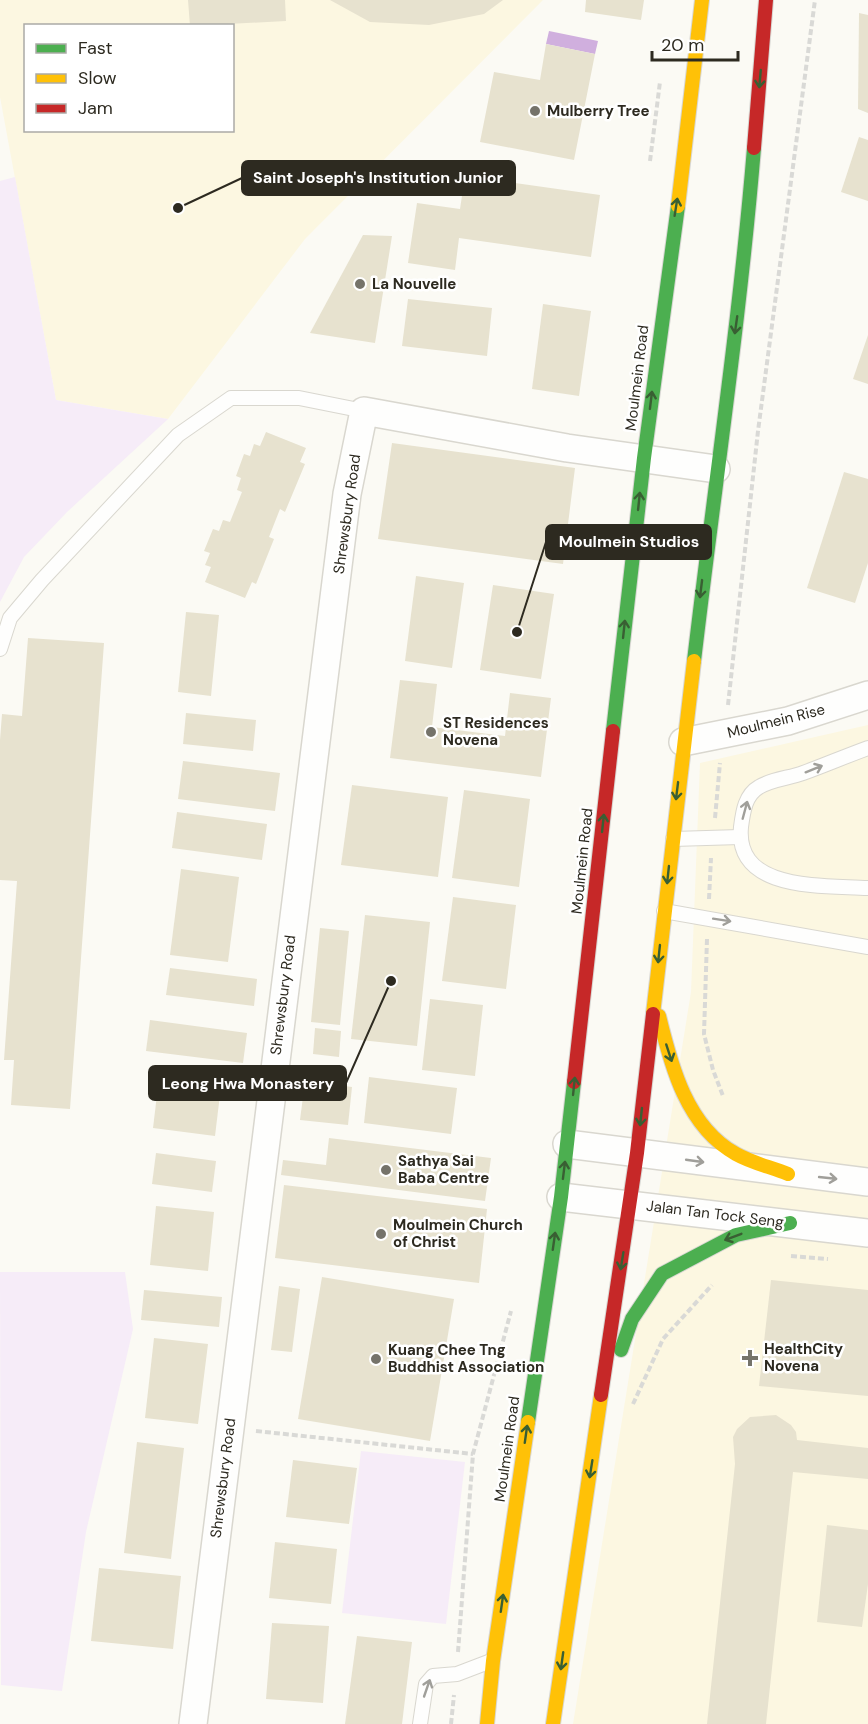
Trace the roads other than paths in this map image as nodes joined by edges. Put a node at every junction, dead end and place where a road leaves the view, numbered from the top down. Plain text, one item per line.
1 (702, 0) edge
2 (766, 0) edge
3 (364, 411) junction
4 (644, 458) junction
5 (716, 469) junction
6 (0, 648) edge
7 (868, 695) edge
8 (683, 742) junction
9 (868, 748) edge
10 (740, 837) junction
11 (672, 839) junction
12 (868, 888) edge
13 (664, 911) junction
14 (868, 947) edge
15 (654, 997) junction
16 (567, 1144) junction
17 (637, 1153) junction
18 (788, 1174) junction
19 (868, 1182) edge
20 (561, 1197) junction
21 (631, 1204) junction
22 (790, 1223) junction
23 (868, 1233) edge
24 (599, 1411) junction
25 (493, 1661) junction
26 (193, 1724) edge
27 (420, 1724) edge
28 (487, 1724) edge
29 (553, 1724) edge

4 -> 1 main road, Moulmein Road
2 -> 5 main road
3 - 4 street
3 - 6 lane
3 - 26 street, Shrewsbury Road
4 - 5 street
16 -> 4 main road, Moulmein Road
5 -> 8 main road
7 - 8 street, Moulmein Rise
8 -> 11 main road
10 -> 9 lane
10 - 11 lane
10 - 12 lane
11 -> 13 main road
13 -> 14 lane
13 -> 15 main road
15 -> 17 main road
15 -> 18 main road
16 - 17 street
20 -> 16 main road, Moulmein Road
17 -> 18 street
17 - 21 main road
18 -> 19 street
20 - 21 street, Jalan Tan Tock Seng
25 -> 20 main road, Moulmein Road
21 - 22 street, Jalan Tan Tock Seng
21 -> 24 main road
22 - 23 street, Jalan Tan Tock Seng
22 -> 24 main road
24 -> 29 main road
27 -> 25 lane
25 - 28 main road, Moulmein Road

